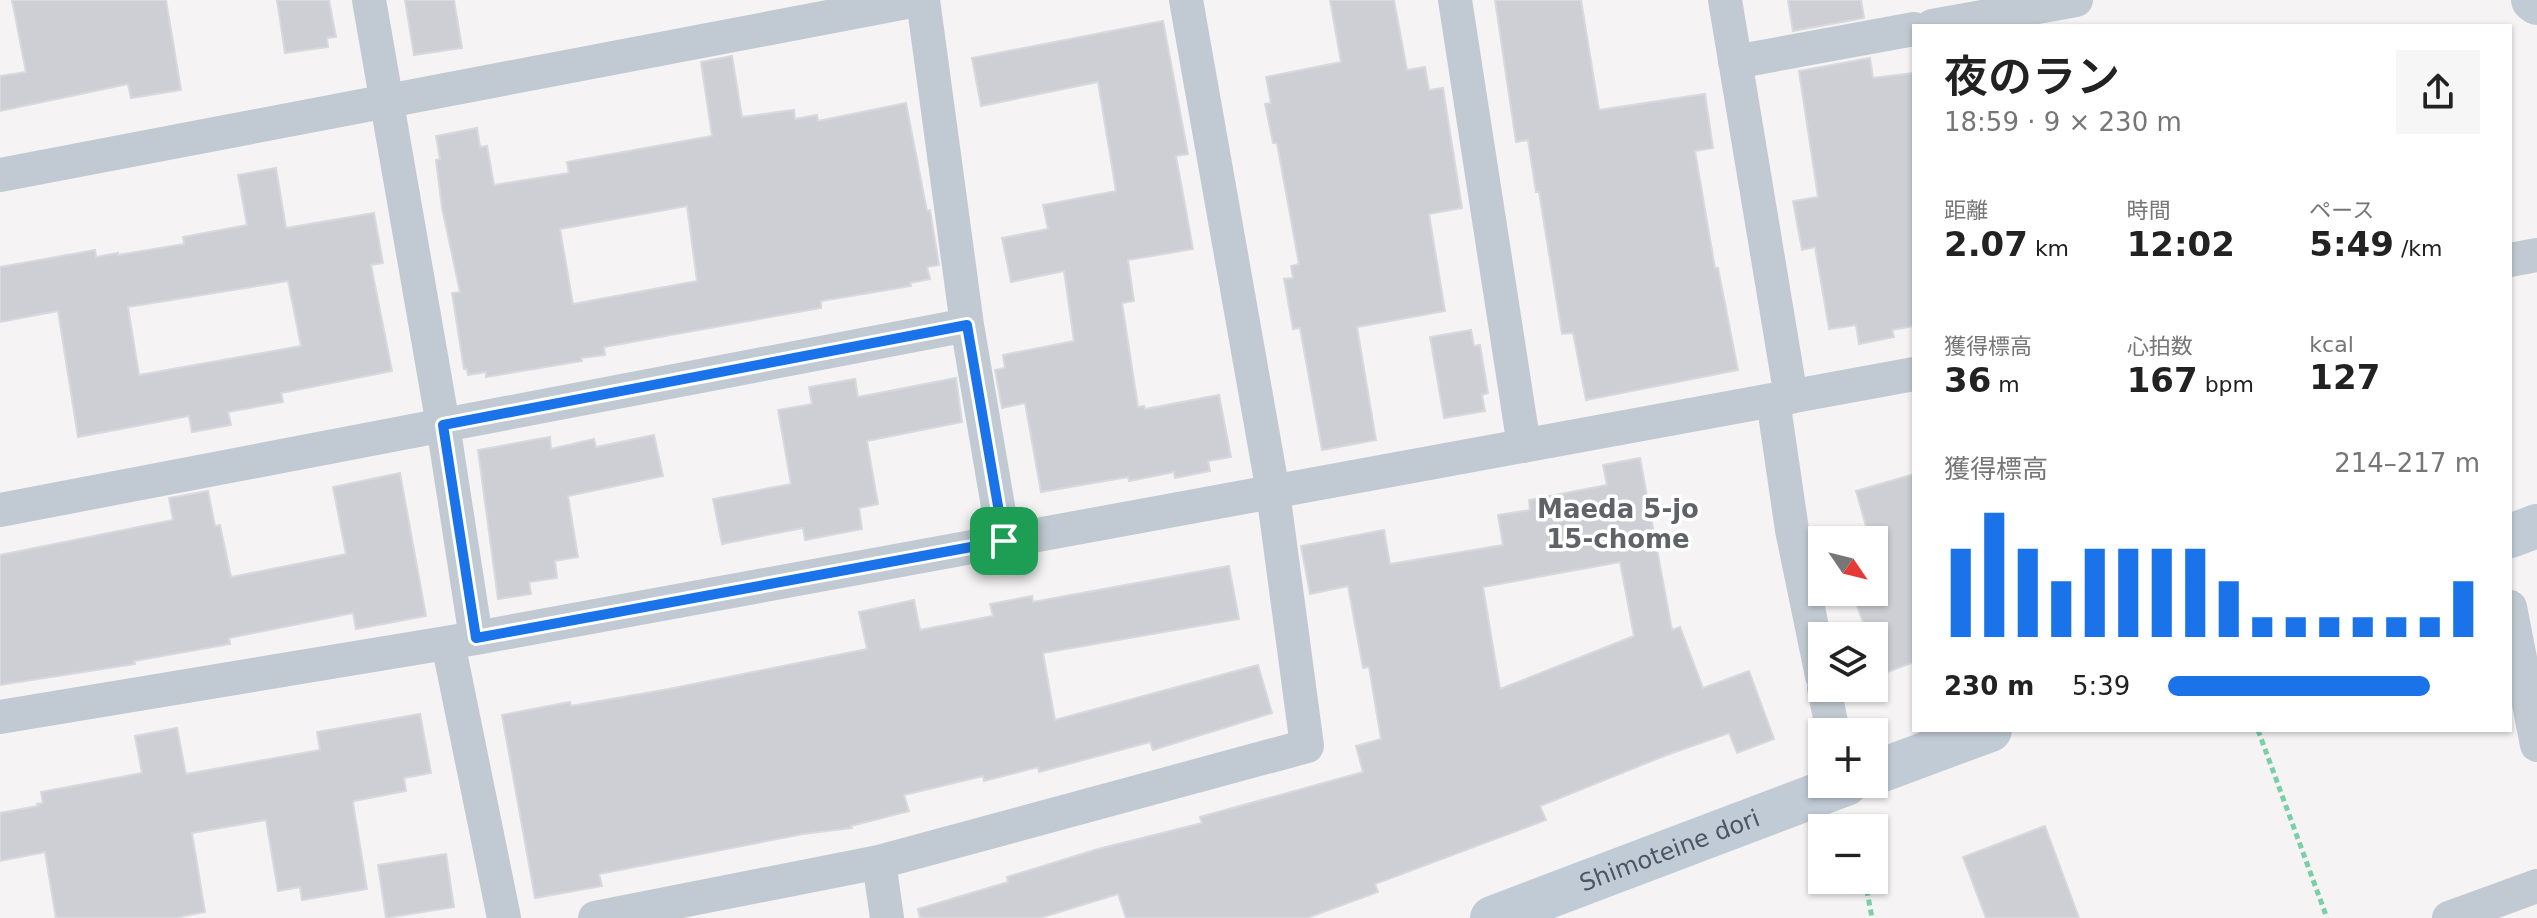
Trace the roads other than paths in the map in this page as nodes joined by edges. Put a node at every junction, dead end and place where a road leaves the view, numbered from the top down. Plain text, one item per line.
1 (369, 0) edge
2 (920, 0) edge
3 (1186, 0) edge
4 (1455, 0) edge
5 (1725, 0) edge
6 (2076, 0) edge
7 (1943, 24) edge
8 (1912, 29) edge
9 (1735, 62) junction
10 (388, 103) junction
11 (0, 175) edge
12 (2537, 255) edge
13 (2512, 260) edge
14 (967, 325) junction
15 (1912, 374) edge
16 (1782, 398) junction
17 (443, 425) junction
18 (1524, 446) junction
19 (1273, 492) junction
20 (0, 510) edge
21 (2537, 526) edge
22 (2512, 535) edge
23 (1004, 541) junction
24 (2512, 617) edge
25 (1811, 622) edge
26 (462, 640) junction
27 (0, 717) edge
28 (1985, 732) edge
29 (2537, 745) edge
30 (1888, 768) edge
31 (1808, 798) edge
32 (879, 862) junction
33 (2537, 886) edge
34 (504, 918) edge
35 (595, 918) edge
36 (887, 918) edge
37 (1492, 918) edge
38 (2449, 918) edge

1 - 10 street
2 - 10 street
2 - 14 street
3 - 19 street
4 - 18 street
5 - 9 street
6 - 7 street
8 - 9 street
9 - 16 street
10 - 11 street
10 - 17 street
12 - 13 street
14 - 17 street
14 - 23 street
15 - 16 street
16 - 18 street
16 - 25 street
17 - 20 street
17 - 26 street
18 - 19 street
19 - 23 street
19 - 32 street
21 - 22 street
23 - 26 street
24 - 29 street
26 - 27 street
26 - 34 street
28 - 30 street
31 - 37 street, Shimoteine dori
32 - 35 street
32 - 36 street
33 - 38 street

